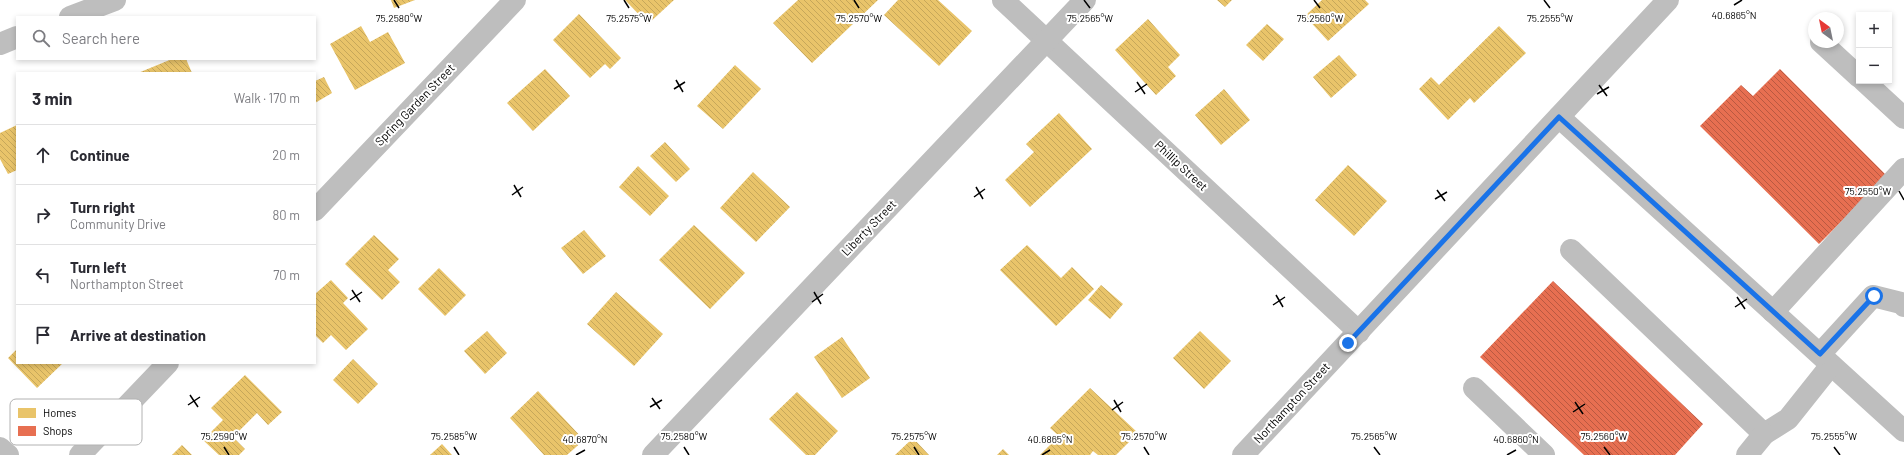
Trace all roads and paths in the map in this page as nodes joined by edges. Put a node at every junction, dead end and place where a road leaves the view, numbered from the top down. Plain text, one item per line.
1 (115, 0) edge
2 (515, 0) edge
3 (1003, 0) edge
4 (1085, 0) edge
5 (1668, 0) edge
6 (73, 16) edge
7 (16, 37) edge
8 (1047, 41) junction
9 (0, 44) edge
10 (1828, 48) edge
11 (1856, 74) edge
12 (1867, 84) edge
13 (1559, 117) junction
14 (1904, 118) edge
15 (1904, 169) edge
16 (316, 209) edge
17 (1571, 250) dead end
18 (1904, 306) edge
19 (1773, 312) junction
20 (1359, 332) junction
21 (1826, 359) junction
22 (167, 364) edge
23 (1474, 388) dead end
24 (134, 399) edge
25 (1904, 432) edge
26 (1764, 434) junction
27 (90, 445) edge
28 (0, 448) edge
29 (8, 455) edge
30 (80, 455) edge
31 (653, 455) edge
32 (1243, 455) edge
33 (1544, 455) edge
34 (1747, 455) edge

1 - 6 street
2 - 16 street, Spring Garden Street
3 - 8 street, Phillip Street
4 - 8 street, Liberty Street
5 - 13 street, Northampton Street
7 - 9 street
8 - 20 street, Phillip Street
8 - 31 street, Liberty Street
10 - 11 street
12 - 14 street
13 - 19 street
13 - 20 street, Northampton Street
15 - 19 street
17 - 26 street
18 - 21 street
19 - 21 street
20 - 32 street, Northampton Street
21 - 25 street
21 - 26 street
22 - 24 street
23 - 33 street
26 - 34 street
27 - 30 street
28 - 29 street

